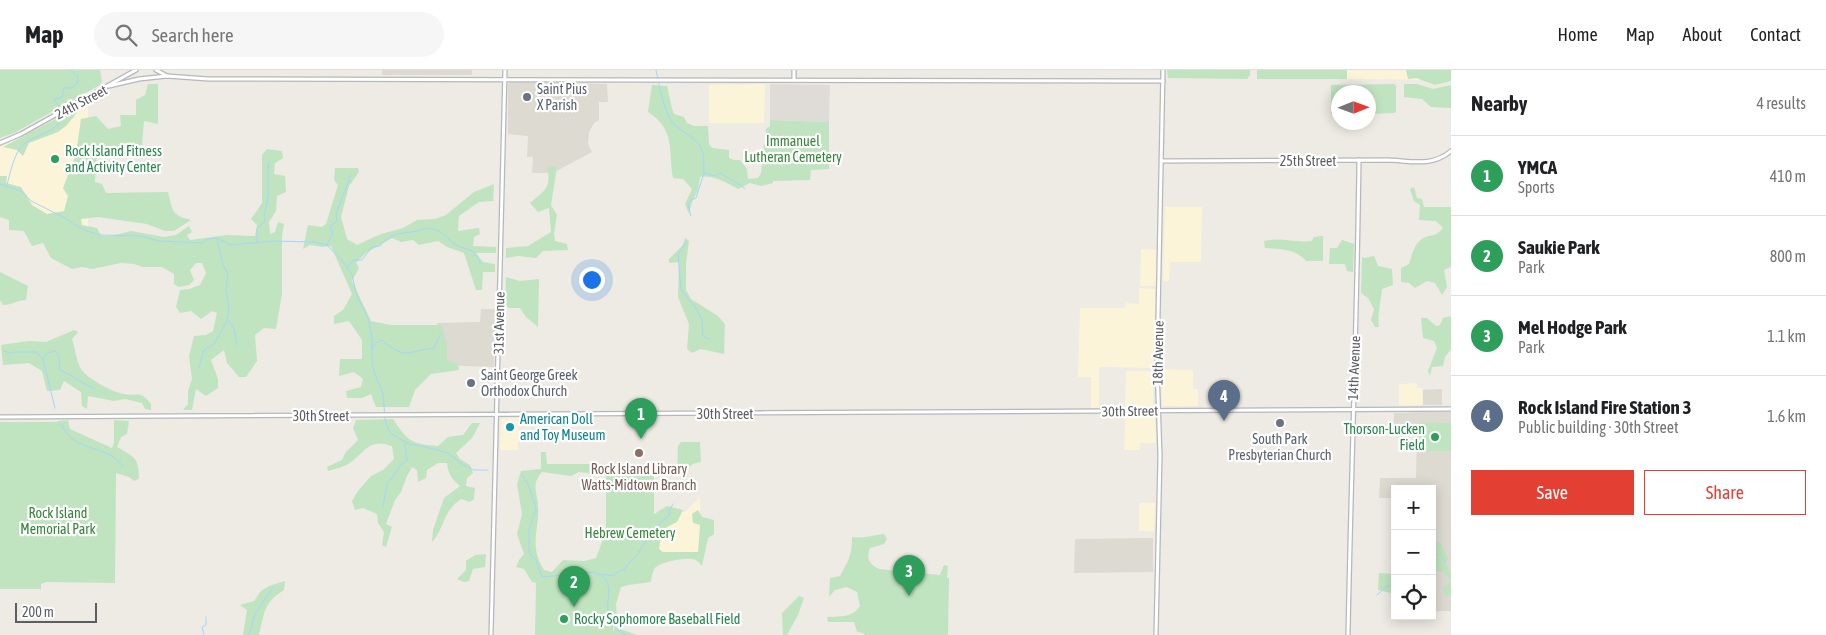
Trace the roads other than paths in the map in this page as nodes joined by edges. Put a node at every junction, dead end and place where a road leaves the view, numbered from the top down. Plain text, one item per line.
1 (136, 70) edge
2 (505, 70) edge
3 (794, 70) edge
4 (1164, 70) edge
5 (158, 71) edge
6 (167, 76) junction
7 (504, 79) junction
8 (794, 80) junction
9 (1163, 81) junction
10 (109, 86) junction
11 (0, 143) edge
12 (1451, 150) edge
13 (1162, 160) junction
14 (1359, 160) junction
15 (1158, 410) junction
16 (1353, 410) junction
17 (1451, 410) edge
18 (496, 415) junction
19 (0, 417) edge
20 (491, 635) edge
21 (1156, 635) edge
22 (1348, 635) edge

1 - 10 street
2 - 7 street, 31st Avenue
3 - 8 street
4 - 9 street, 18th Avenue
5 - 6 street, 24th Street
6 - 7 street, 24th Street
6 - 10 street, 24th Street
7 - 8 street, 24th Street
7 - 18 street, 31st Avenue
8 - 9 street, 24th Street
9 - 13 street, 18th Avenue
10 - 11 street, 24th Street
12 - 14 street, 25th Street
13 - 14 street, 25th Street
13 - 15 street, 18th Avenue
14 - 16 street, 14th Avenue
15 - 16 street, 30th Street
15 - 18 street, 30th Street
15 - 21 street, 18th Avenue
16 - 17 street, 30th Street
16 - 22 street, 14th Avenue
18 - 19 street, 30th Street
18 - 20 street, 31st Avenue

